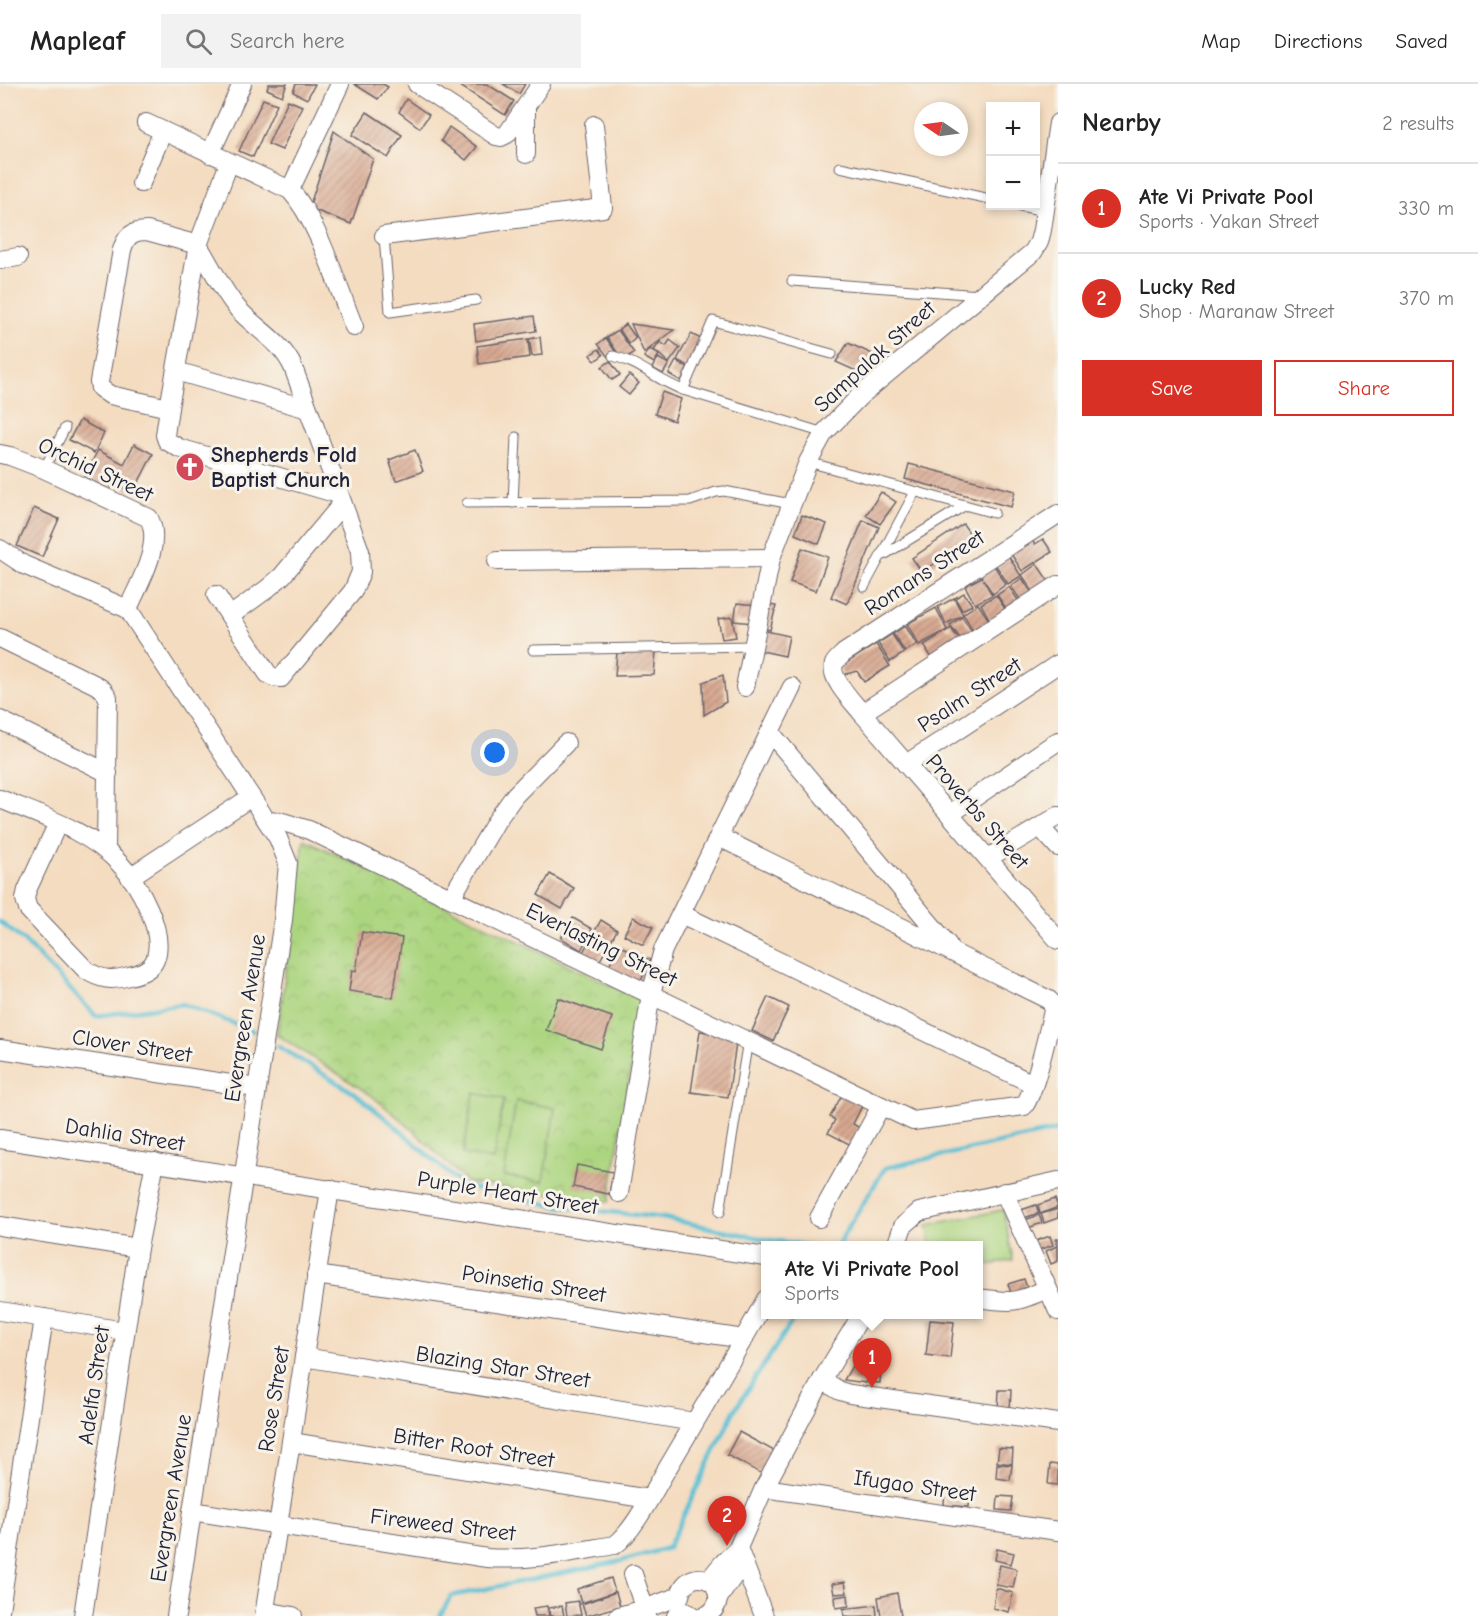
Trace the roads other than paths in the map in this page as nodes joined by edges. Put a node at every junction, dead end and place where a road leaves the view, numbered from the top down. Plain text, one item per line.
1 (242, 84) edge
2 (340, 84) edge
3 (417, 84) edge
4 (541, 84) edge
5 (526, 107) junction
6 (146, 123) dead end
7 (1058, 123) edge
8 (594, 125) dead end
9 (163, 131) junction
10 (210, 154) junction
11 (526, 154) dead end
12 (228, 163) junction
13 (840, 167) dead end
14 (141, 183) dead end
15 (290, 190) junction
16 (986, 198) edge
17 (1040, 210) edge
18 (1045, 211) junction
19 (384, 236) joint
20 (198, 244) junction
21 (792, 281) dead end
22 (980, 295) junction
23 (476, 300) dead end
24 (354, 327) dead end
25 (832, 354) dead end
26 (613, 356) dead end
27 (176, 371) junction
28 (683, 390) junction
29 (169, 408) junction
30 (308, 409) junction
31 (65, 428) dead end
32 (824, 433) junction
33 (516, 437) dead end
34 (0, 454) edge
35 (808, 462) junction
36 (44, 469) junction
37 (915, 492) junction
38 (340, 499) junction
39 (467, 503) dead end
40 (513, 503) junction
41 (791, 504) junction
42 (964, 506) junction
43 (994, 513) dead end
44 (1058, 514) edge
45 (0, 549) edge
46 (882, 557) junction
47 (771, 558) junction
48 (497, 561) dead end
49 (1058, 585) edge
50 (864, 587) dead end
51 (216, 596) dead end
52 (128, 609) junction
53 (230, 616) junction
54 (0, 638) edge
55 (753, 646) junction
56 (533, 650) dead end
57 (1058, 664) edge
58 (836, 681) joint
59 (745, 687) dead end
60 (792, 687) dead end
61 (862, 714) junction
62 (0, 720) edge
63 (770, 732) junction
64 (1058, 741) edge
65 (566, 743) dead end
66 (906, 764) junction
67 (108, 773) junction
68 (251, 797) junction
69 (0, 799) edge
70 (950, 814) junction
71 (1058, 816) edge
72 (267, 821) junction
73 (58, 824) junction
74 (1040, 827) junction
75 (719, 837) junction
76 (1058, 848) edge
77 (106, 850) junction
78 (988, 858) junction
79 (130, 877) junction
80 (451, 898) junction
81 (681, 914) junction
82 (1058, 940) edge
83 (953, 951) junction
84 (651, 994) junction
85 (748, 1041) junction
86 (0, 1049) edge
87 (1034, 1084) junction
88 (257, 1088) junction
89 (881, 1106) junction
90 (0, 1139) edge
91 (155, 1162) junction
92 (244, 1176) junction
93 (1058, 1181) edge
94 (330, 1189) junction
95 (1004, 1192) junction
96 (619, 1193) dead end
97 (720, 1212) dead end
98 (819, 1218) dead end
99 (0, 1226) edge
100 (897, 1241) edge
101 (138, 1248) junction
102 (761, 1256) edge
103 (316, 1275) junction
104 (1047, 1289) junction
105 (983, 1298) edge
106 (761, 1307) edge
107 (0, 1311) edge
108 (1058, 1311) edge
109 (44, 1318) junction
110 (859, 1319) edge
111 (125, 1331) junction
112 (744, 1339) junction
113 (304, 1357) junction
114 (822, 1380) junction
115 (694, 1422) junction
116 (1058, 1423) edge
117 (291, 1442) junction
118 (764, 1488) junction
119 (649, 1500) junction
120 (192, 1511) junction
121 (278, 1525) junction
122 (1058, 1531) edge
123 (738, 1548) junction
124 (633, 1574) dead end
125 (709, 1580) junction
126 (719, 1597) junction
127 (0, 1610) edge
128 (645, 1613) edge
129 (265, 1614) edge
130 (83, 1616) edge
131 (176, 1616) edge
132 (293, 1616) edge
133 (619, 1616) edge
134 (676, 1616) edge
135 (693, 1616) edge
136 (705, 1616) edge
137 (764, 1616) edge

1 - 10 street
2 - 15 street
3 - 5 street
4 - 5 street
5 - 11 street
6 - 9 street
7 - 18 street, Sampalok Street
8 - 19 street
9 - 10 street
9 - 14 street
10 - 12 street
12 - 15 street
12 - 20 street
13 - 16 lane
15 - 24 street
17 - 18 lane
18 - 22 street, Sampalok Street
19 - 23 lane
20 - 27 street
20 - 29 street
20 - 30 street
21 - 22 lane
22 - 32 street, Sampalok Street
25 - 28 lane
26 - 28 lane
27 - 29 street
27 - 30 street
28 - 32 lane
29 - 38 street
30 - 38 street
31 - 36 lane
32 - 35 street, Sampalok Street
33 - 40 lane
34 - 36 street, Orchid Street
35 - 37 lane
35 - 41 street, Sampalok Street
36 - 52 street, Orchid Street
37 - 42 lane
37 - 46 lane
38 - 53 street
38 - 53 street
39 - 40 lane
40 - 41 lane
41 - 47 street, Sampalok Street
42 - 43 lane
42 - 46 lane
44 - 58 street, Romans Street
45 - 52 street
46 - 50 lane
47 - 48 street
47 - 55 street, Sampalok Street
49 - 61 street
51 - 53 street
52 - 68 street, Evergreen Avenue
54 - 67 street
55 - 56 lane
55 - 59 street, Sampalok Street
57 - 66 street, Psalm Street
58 - 61 street, Proverbs Street
60 - 63 street
61 - 66 street, Proverbs Street
62 - 67 street
63 - 75 street
63 - 83 street
64 - 70 street
65 - 80 street
66 - 70 street, Proverbs Street
67 - 77 street
68 - 72 street, Evergreen Avenue
68 - 79 street
69 - 73 street
70 - 78 street, Proverbs Street
71 - 74 street
72 - 80 street, Everlasting Street
72 - 88 street, Evergreen Avenue
73 - 77 street
73 - 79 street
74 - 76 street
74 - 78 street
75 - 81 street
75 - 83 street
77 - 79 street
78 - 82 street, Proverbs Street
80 - 84 street, Everlasting Street
81 - 84 street
81 - 87 street
83 - 87 street
84 - 85 street, Everlasting Street
84 - 96 street
85 - 89 street, Everlasting Street
85 - 97 lane
86 - 88 street, Clover Street
87 - 89 street, Everlasting Street
88 - 92 street, Evergreen Avenue
89 - 98 street
90 - 91 street, Dahlia Street
91 - 92 street, Dahlia Street
91 - 101 street, Adelfa Street
92 - 94 street, Purple Heart Street
92 - 120 street, Evergreen Avenue
93 - 95 street
94 - 102 street, Purple Heart Street
94 - 103 street, Rose Street
95 - 100 street
95 - 104 street
99 - 101 street
101 - 111 street, Adelfa Street
103 - 112 street, Poinsetia Street
103 - 113 street, Rose Street
104 - 105 street
104 - 108 street
106 - 112 street, Fireweed Street
107 - 109 street
109 - 111 street
109 - 127 street
110 - 114 street
111 - 130 street, Adelfa Street
112 - 115 street, Fireweed Street
113 - 115 street, Blazing Star Street
113 - 117 street, Rose Street
114 - 116 street
114 - 118 street
115 - 119 street, Fireweed Street
117 - 119 street, Bitter Root Street
117 - 121 street, Rose Street
118 - 122 street, Ifugao Street
118 - 123 street
119 - 121 street, Fireweed Street
120 - 121 street, Fireweed Street
120 - 131 street, Evergreen Avenue
121 - 129 street, Rose Street
123 - 125 street
123 - 126 street
123 - 137 street
124 - 128 street
125 - 126 street
125 - 128 street
126 - 136 street
128 - 133 street
129 - 132 street
134 - 135 street

